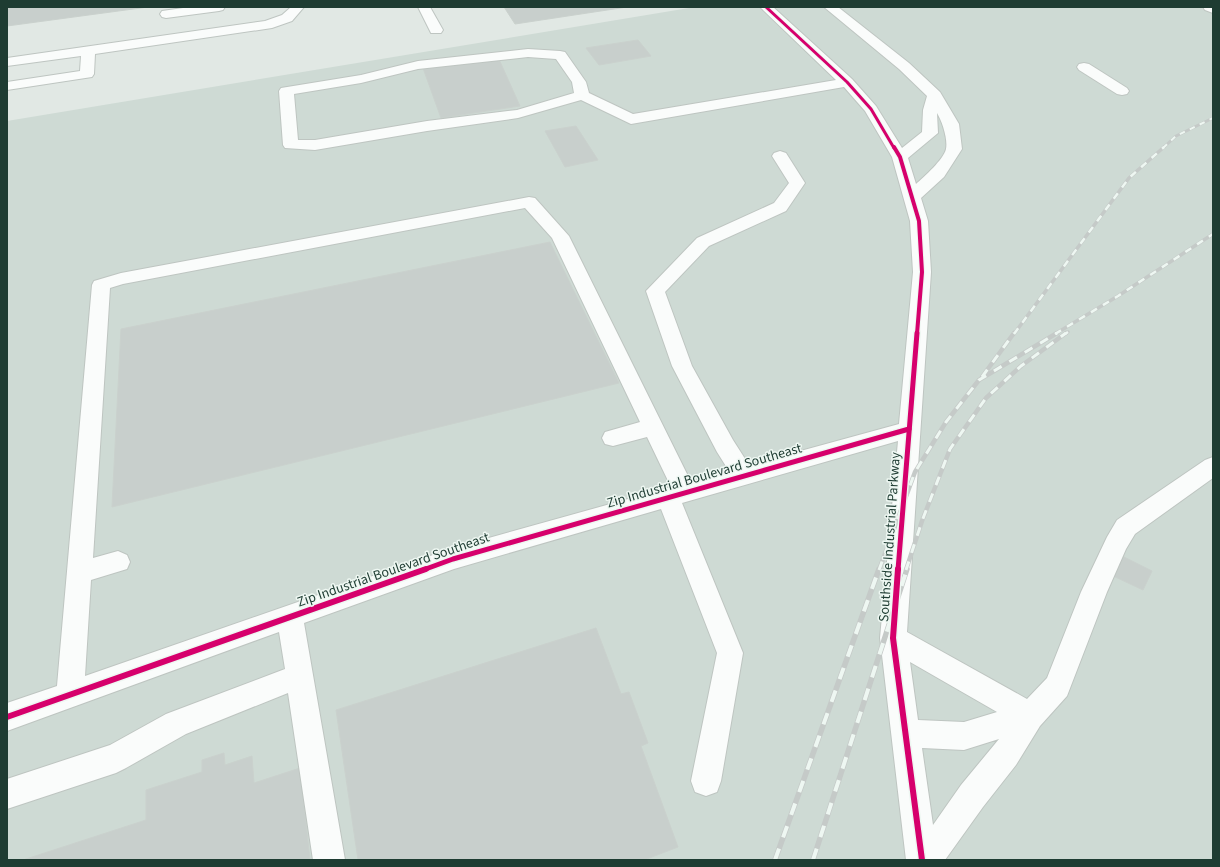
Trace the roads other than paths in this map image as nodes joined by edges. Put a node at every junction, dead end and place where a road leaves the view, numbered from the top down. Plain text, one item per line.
1 (219, 7) edge
2 (224, 7) edge
3 (298, 7) edge
4 (424, 7) edge
5 (766, 7) edge
6 (830, 7) edge
7 (1209, 7) edge
8 (1213, 9) edge
9 (166, 14) dead end
10 (228, 30) junction
11 (436, 30) dead end
12 (88, 50) junction
13 (7, 62) edge
14 (1084, 67) dead end
15 (847, 82) junction
16 (7, 86) edge
17 (1122, 91) dead end
18 (582, 95) junction
19 (935, 95) junction
20 (780, 156) dead end
21 (900, 158) junction
22 (912, 197) junction
23 (653, 426) junction
24 (909, 429) junction
25 (613, 438) dead end
26 (1213, 466) edge
27 (744, 476) junction
28 (676, 495) junction
29 (118, 562) dead end
30 (80, 573) junction
31 (290, 616) junction
32 (893, 638) junction
33 (300, 676) junction
34 (70, 695) junction
35 (1030, 716) junction
36 (7, 717) edge
37 (906, 733) junction
38 (706, 781) dead end
39 (7, 794) edge
40 (327, 849) edge
41 (922, 860) edge
42 (926, 860) edge

1 - 9 street
2 - 10 street
3 - 10 street
4 - 11 street
5 - 15 street, Southside Industrial Parkway
6 - 19 street
7 - 8 street
10 - 12 street
12 - 13 street
12 - 16 street
14 - 17 street
15 - 18 street
15 - 21 street, Southside Industrial Parkway
18 - 18 street
19 - 21 street
19 - 22 street
20 - 27 street
21 - 22 street, Southside Industrial Parkway
22 - 24 street, Southside Industrial Parkway
23 - 25 street
23 - 28 street
23 - 30 street
24 - 27 street, Zip Industrial Boulevard Southeast
24 - 32 street, Southside Industrial Parkway
26 - 35 street
27 - 28 street, Zip Industrial Boulevard Southeast
28 - 31 street, Zip Industrial Boulevard Southeast
28 - 38 street
29 - 30 street
30 - 34 street
31 - 33 street
31 - 34 street, Zip Industrial Boulevard Southeast
32 - 35 street
32 - 37 street, Southside Industrial Parkway
33 - 39 street
33 - 40 street
34 - 36 street, Zip Industrial Boulevard Southeast
35 - 37 street
35 - 42 street
37 - 41 street, Southside Industrial Parkway

